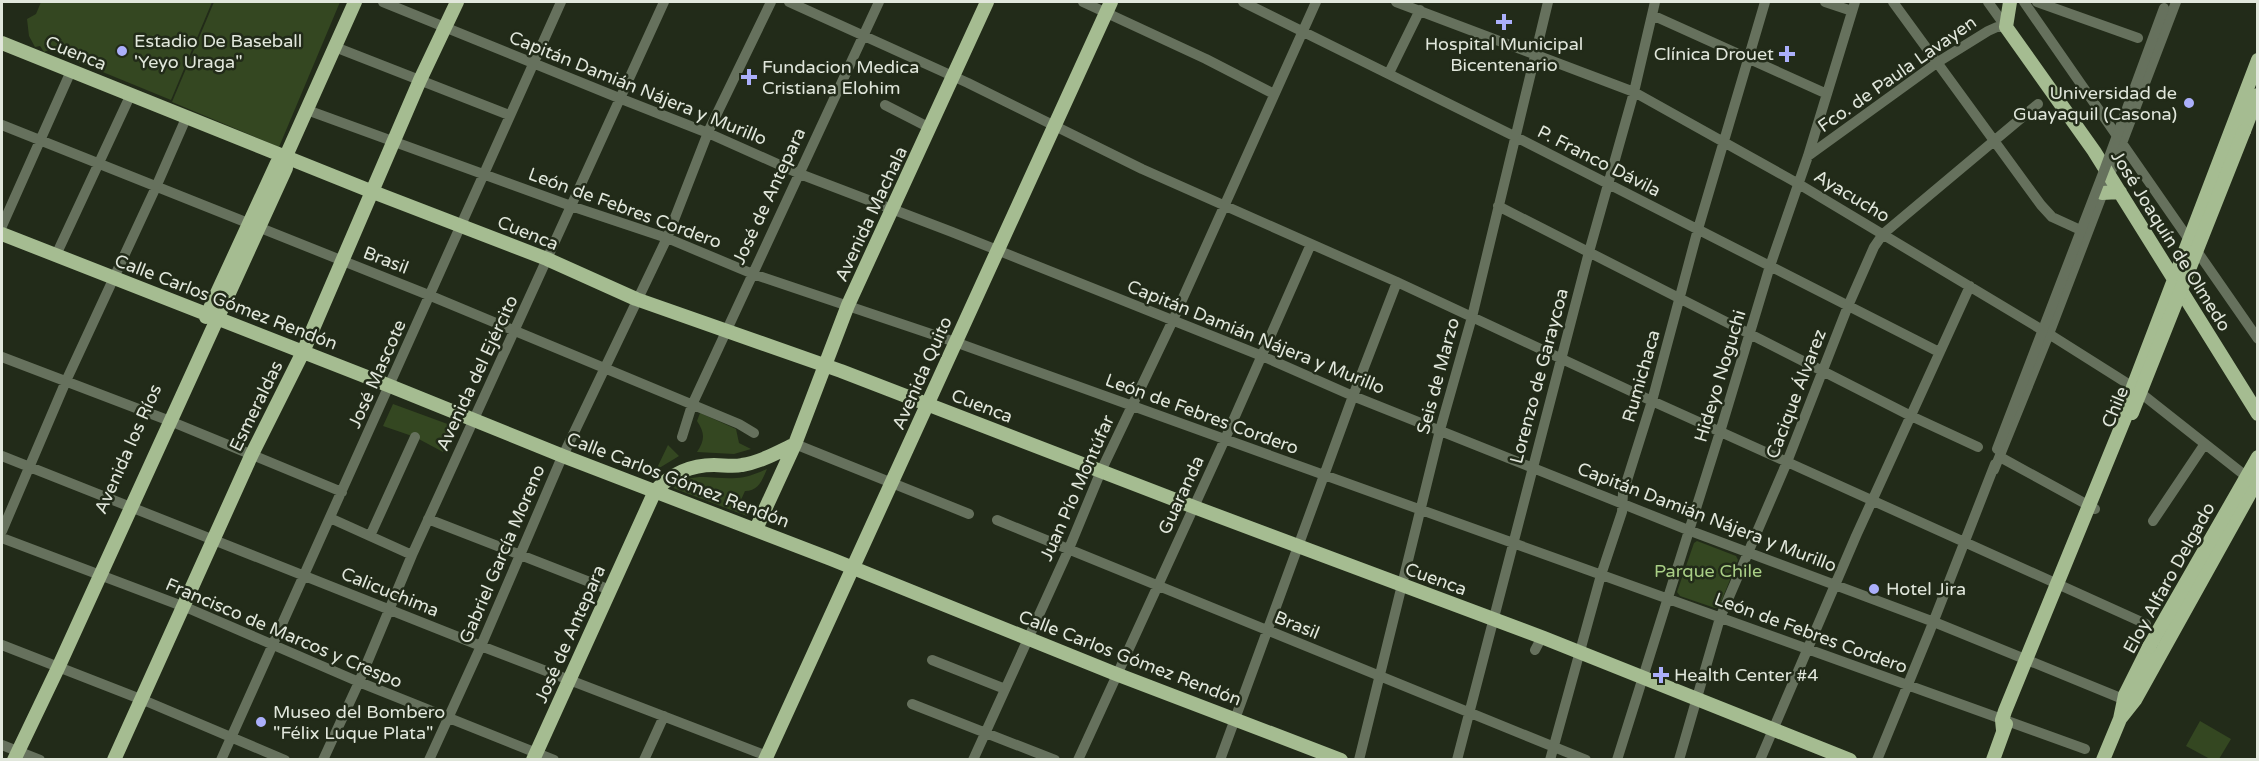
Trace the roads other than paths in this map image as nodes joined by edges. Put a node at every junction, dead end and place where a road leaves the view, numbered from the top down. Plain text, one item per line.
1 (354, 2) edge
2 (383, 2) edge
3 (457, 2) edge
4 (463, 2) edge
5 (561, 2) edge
6 (664, 2) edge
7 (771, 2) edge
8 (789, 2) edge
9 (879, 2) edge
10 (987, 2) edge
11 (1083, 2) edge
12 (1243, 2) edge
13 (1316, 2) edge
14 (1396, 2) edge
15 (1548, 2) edge
16 (1655, 2) edge
17 (1766, 2) edge
18 (1825, 2) edge
19 (1893, 2) edge
20 (1988, 2) edge
21 (2010, 2) edge
22 (2024, 2) edge
23 (2037, 2) edge
24 (2176, 2) edge
25 (2165, 5) edge
26 (1854, 6) edge
27 (1108, 7) edge
28 (1420, 10) junction
29 (1652, 15) junction
30 (448, 27) junction
31 (2006, 27) junction
32 (1303, 30) junction
33 (863, 36) junction
34 (2138, 38) dead end
35 (2, 43) edge
36 (335, 47) junction
37 (1535, 54) junction
38 (1749, 59) junction
39 (2258, 60) edge
40 (1938, 62) junction
41 (534, 63) junction
42 (71, 71) junction
43 (1389, 73) junction
44 (953, 76) junction
45 (423, 81) junction
46 (1634, 92) junction
47 (131, 94) junction
48 (1274, 94) junction
49 (1827, 94) junction
50 (2258, 96) edge
51 (619, 98) junction
52 (2038, 104) dead end
53 (885, 105) dead end
54 (307, 110) junction
55 (509, 115) junction
56 (187, 116) junction
57 (1054, 124) junction
58 (2, 125) edge
59 (930, 128) junction
60 (708, 133) junction
61 (1514, 136) junction
62 (39, 141) junction
63 (1995, 141) junction
64 (397, 142) junction
65 (1724, 142) junction
66 (2121, 142) junction
67 (286, 156) junction
68 (1808, 156) junction
69 (99, 164) junction
70 (483, 174) junction
71 (800, 174) junction
72 (2109, 175) junction
73 (1797, 183) junction
74 (1608, 184) junction
75 (156, 187) junction
76 (2120, 192) junction
77 (376, 193) junction
78 (2102, 193) junction
79 (1226, 205) junction
80 (571, 206) junction
81 (1498, 206) junction
82 (893, 208) junction
83 (461, 225) junction
84 (2, 226) edge
85 (253, 226) junction
86 (1698, 230) junction
87 (2087, 232) junction
88 (2, 234) edge
89 (1882, 234) junction
90 (667, 238) junction
91 (2189, 241) junction
92 (1311, 244) junction
93 (997, 250) junction
94 (1589, 252) junction
95 (56, 255) junction
96 (547, 259) junction
97 (345, 262) junction
98 (1770, 266) junction
99 (753, 273) junction
100 (115, 278) junction
101 (2175, 278) junction
102 (1397, 282) junction
103 (1970, 286) junction
104 (431, 296) junction
105 (1680, 298) junction
106 (636, 299) junction
107 (848, 305) junction
108 (1848, 306) junction
109 (211, 317) junction
110 (1472, 317) junction
111 (1173, 320) junction
112 (727, 330) junction
113 (514, 331) junction
114 (1750, 334) junction
115 (2049, 334) junction
116 (2258, 339) edge
117 (955, 342) junction
118 (1939, 352) junction
119 (306, 353) junction
120 (1262, 356) junction
121 (2, 357) edge
122 (1562, 358) junction
123 (826, 365) junction
124 (606, 369) junction
125 (1822, 371) junction
126 (66, 381) junction
127 (390, 386) junction
128 (2133, 387) junction
129 (1353, 396) junction
130 (1652, 401) junction
131 (927, 404) junction
132 (692, 405) junction
133 (1131, 406) junction
134 (2258, 414) edge
135 (1911, 416) junction
136 (166, 419) junction
137 (472, 420) junction
138 (1440, 430) junction
139 (1720, 432) junction
140 (754, 433) dead end
141 (415, 437) dead end
142 (682, 437) dead end
143 (1225, 439) junction
144 (795, 444) junction
145 (2204, 445) junction
146 (1978, 447) dead end
147 (1999, 453) junction
148 (2, 456) edge
149 (256, 456) junction
150 (563, 456) junction
151 (2258, 458) edge
152 (1788, 462) junction
153 (30, 467) junction
154 (1532, 468) junction
155 (1101, 471) junction
156 (1325, 476) junction
157 (2256, 481) edge
158 (892, 482) junction
159 (656, 491) junction
160 (342, 492) junction
161 (1873, 501) junction
162 (1622, 502) junction
163 (126, 506) junction
164 (2090, 506) junction
165 (1194, 507) junction
166 (1421, 510) junction
167 (969, 514) dead end
168 (330, 518) junction
169 (428, 519) junction
170 (997, 520) dead end
171 (2153, 521) dead end
172 (756, 529) junction
173 (1689, 530) junction
174 (2, 531) edge
175 (370, 536) junction
176 (2, 538) edge
177 (1965, 541) junction
178 (218, 542) junction
179 (1514, 544) junction
180 (1299, 546) junction
181 (1068, 551) junction
182 (1748, 552) junction
183 (519, 554) junction
184 (411, 555) junction
185 (853, 568) junction
186 (303, 574) junction
187 (95, 575) junction
188 (1601, 575) junction
189 (1836, 584) junction
190 (2060, 584) junction
191 (1402, 585) junction
192 (1157, 586) junction
193 (610, 591) junction
194 (1667, 599) junction
195 (186, 608) junction
196 (390, 609) junction
197 (1720, 618) junction
198 (1494, 620) junction
199 (1934, 622) junction
200 (2146, 624) dead end
201 (1268, 631) junction
202 (1542, 637) junction
203 (1028, 638) junction
204 (273, 644) junction
205 (2, 645) edge
206 (481, 646) junction
207 (1535, 650) dead end
208 (1807, 650) junction
209 (1581, 653) junction
210 (932, 660) dead end
211 (2028, 660) junction
212 (54, 666) junction
213 (1116, 674) junction
214 (1380, 676) junction
215 (1643, 678) junction
216 (570, 679) junction
217 (358, 682) junction
218 (1908, 686) junction
219 (1005, 689) junction
220 (2118, 697) dead end
221 (1697, 699) junction
222 (145, 700) junction
223 (912, 704) dead end
224 (1470, 713) junction
225 (664, 716) junction
226 (448, 718) junction
227 (1235, 719) junction
228 (2120, 719) junction
229 (2004, 724) junction
230 (1774, 729) junction
231 (985, 734) junction
232 (231, 737) junction
233 (1553, 746) junction
234 (2085, 749) dead end
235 (10, 753) edge
236 (535, 756) edge
237 (766, 758) edge
238 (40, 759) edge
239 (114, 759) edge
240 (122, 759) edge
241 (221, 759) edge
242 (285, 759) edge
243 (323, 759) edge
244 (429, 759) edge
245 (554, 759) edge
246 (644, 759) edge
247 (973, 759) edge
248 (1054, 759) edge
249 (1078, 759) edge
250 (1220, 759) edge
251 (1341, 759) edge
252 (1359, 759) edge
253 (1457, 759) edge
254 (1550, 759) edge
255 (1586, 759) edge
256 (1617, 759) edge
257 (1679, 759) edge
258 (1760, 759) edge
259 (1850, 759) edge
260 (1877, 759) edge
261 (1993, 759) edge
262 (2103, 759) edge

1 - 36 main road, Avenida los Ríos
2 - 30 street, Capitán Damián Nájera y Murillo
3 - 30 main road, Esmeraldas
4 - 30 main road, Esmeraldas
5 - 41 street, José Mascote
6 - 51 street, Avenida del Ejército
7 - 60 street, Gabriel García Moreno
8 - 33 street
9 - 33 street, José de Antepara
10 - 44 main road, Avenida Machala
11 - 27 street
12 - 32 street, P. Franco Dávila
13 - 32 street, Juan Pío Montúfar
14 - 28 street, Ayacucho
15 - 37 street, Seis de Marzo
16 - 29 street, Lorenzo de Garaycoa
17 - 38 street, Rumichaca
18 - 26 street
19 - 40 street
20 - 31 street, José Joaquín de Olmedo
21 - 31 main road
22 - 66 street, José Joaquín de Olmedo
23 - 34 street
24 - 66 street
25 - 147 street, bridge
26 - 49 street, Hideyo Noguchi
27 - 48 street
27 - 57 main road, Avenida Quito
28 - 37 street, Ayacucho
28 - 43 street
29 - 38 street
29 - 46 street, Lorenzo de Garaycoa
30 - 41 street, Capitán Damián Nájera y Murillo
30 - 45 main road, Esmeraldas
31 - 40 street, Fco. de Paula Lavayen
31 - 72 main road, José Joaquín de Olmedo
32 - 43 street, P. Franco Dávila
32 - 48 street, Juan Pío Montúfar
33 - 44 street
33 - 71 street, José de Antepara
35 - 42 main road, Cuenca
36 - 45 street
36 - 54 main road, Avenida los Ríos
37 - 46 street, Ayacucho
37 - 61 street, Seis de Marzo
38 - 49 street
38 - 65 street, Rumichaca
39 - 91 main road, Chile
40 - 63 street
40 - 68 street, Fco. de Paula Lavayen
41 - 51 street, Capitán Damián Nájera y Murillo
41 - 55 street, José Mascote
42 - 47 main road, Cuenca
42 - 62 street
43 - 61 street, P. Franco Dávila
44 - 57 street
44 - 59 main road, Avenida Machala
45 - 55 street
45 - 64 main road, Esmeraldas
46 - 65 street, Ayacucho
46 - 74 street, Lorenzo de Garaycoa
47 - 56 main road, Cuenca
47 - 69 street
48 - 79 street, Juan Pío Montúfar
49 - 68 street, Hideyo Noguchi
50 - 164 main road, Chile, bridge
51 - 60 street, Capitán Damián Nájera y Murillo
51 - 80 street, Avenida del Ejército
52 - 63 street, Cacique Álvarez
53 - 59 street
54 - 64 street, León de Febres Cordero
54 - 67 main road, Avenida los Ríos
55 - 70 street, José Mascote
56 - 67 main road, Cuenca
56 - 75 street
57 - 79 street
57 - 93 main road, Avenida Quito
58 - 62 street, Brasil
59 - 82 main road, Avenida Machala
60 - 71 street, Capitán Damián Nájera y Murillo
60 - 90 street, Gabriel García Moreno
61 - 74 street, P. Franco Dávila
61 - 81 street, Seis de Marzo
62 - 69 street, Brasil
62 - 84 street
63 - 87 street
63 - 89 street, Cacique Álvarez
64 - 70 street, León de Febres Cordero
64 - 77 main road, Esmeraldas
65 - 73 street, Ayacucho
65 - 86 street, Rumichaca
66 - 72 street
66 - 91 street, José Joaquín de Olmedo
67 - 77 main road, Cuenca
67 - 85 main road, Avenida los Ríos
68 - 73 street, Hideyo Noguchi
69 - 75 street, Brasil
69 - 95 street
70 - 80 street, León de Febres Cordero
70 - 83 street, José Mascote
71 - 82 street, Capitán Damián Nájera y Murillo
71 - 99 street, José de Antepara
72 - 76 main road, José Joaquín de Olmedo
72 - 78 street
73 - 89 street, Ayacucho
73 - 98 street, Hideyo Noguchi
74 - 86 street, P. Franco Dávila
74 - 94 street, Lorenzo de Garaycoa
75 - 85 street, Brasil
75 - 100 street
76 - 78 main road
76 - 101 main road, José Joaquín de Olmedo
77 - 83 main road, Cuenca
77 - 97 main road, Esmeraldas
78 - 87 street
79 - 92 street
79 - 111 street, Juan Pío Montúfar
80 - 90 street, León de Febres Cordero
80 - 96 street, Avenida del Ejército
81 - 94 street
81 - 110 street, Seis de Marzo
82 - 93 street, Capitán Damián Nájera y Murillo
82 - 107 main road, Avenida Machala
83 - 96 main road, Cuenca
83 - 104 street, José Mascote
85 - 97 street, Brasil
85 - 109 main road, Avenida los Ríos
86 - 98 street, P. Franco Dávila
86 - 105 street, Rumichaca
87 - 115 street
88 - 95 main road, Calle Carlos Gómez Rendón
89 - 103 street, Ayacucho
89 - 108 street, Cacique Álvarez
90 - 99 street, León de Febres Cordero
90 - 106 street, Gabriel García Moreno
91 - 101 main road, Chile
91 - 116 street, José Joaquín de Olmedo
92 - 102 street
92 - 120 street, Guaranda
93 - 111 street, Capitán Damián Nájera y Murillo
93 - 117 main road, Avenida Quito
94 - 105 street
94 - 122 street, Lorenzo de Garaycoa
95 - 100 main road, Calle Carlos Gómez Rendón
96 - 106 main road, Cuenca
96 - 113 street, Avenida del Ejército
97 - 104 street, Brasil
97 - 119 main road, Esmeraldas
98 - 108 street, P. Franco Dávila
98 - 114 street, Hideyo Noguchi
99 - 107 street, León de Febres Cordero
99 - 112 street, José de Antepara
100 - 109 main road, Calle Carlos Gómez Rendón
100 - 126 street
101 - 128 main road, Chile
101 - 134 main road, José Joaquín de Olmedo
102 - 110 street
102 - 129 street
103 - 115 street, Ayacucho
103 - 118 street
104 - 113 street, Brasil
104 - 127 street, José Mascote
105 - 114 street
105 - 130 street, Rumichaca
106 - 112 main road, Cuenca
106 - 124 street, Gabriel García Moreno
107 - 117 street, León de Febres Cordero
107 - 123 main road, Avenida Machala
108 - 118 street, P. Franco Dávila
108 - 125 street, Cacique Álvarez
109 - 119 main road, Calle Carlos Gómez Rendón
109 - 136 main road, Avenida los Ríos
110 - 122 street
110 - 138 street, Seis de Marzo
111 - 120 street, Capitán Damián Nájera y Murillo
111 - 133 street, Juan Pío Montúfar
112 - 123 main road, Cuenca
112 - 132 street, José de Antepara
113 - 124 street, Brasil
113 - 137 street, Avenida del Ejército
114 - 125 street
114 - 139 street, Hideyo Noguchi
115 - 128 street, Ayacucho
115 - 147 street
117 - 131 main road, Avenida Quito
117 - 133 street, León de Febres Cordero
118 - 135 street
119 - 127 main road, Calle Carlos Gómez Rendón
119 - 149 main road, Esmeraldas
120 - 129 street, Capitán Damián Nájera y Murillo
120 - 143 street, Guaranda
121 - 126 street
122 - 130 street
122 - 154 street, Lorenzo de Garaycoa
123 - 131 main road, Cuenca
123 - 144 main road, Avenida Machala
124 - 132 street, Brasil
124 - 150 street, Gabriel García Moreno
125 - 135 street
125 - 152 street, Cacique Álvarez
126 - 136 street
126 - 153 street
127 - 137 main road, Calle Carlos Gómez Rendón
127 - 160 street, José Mascote
128 - 145 street, Ayacucho
128 - 164 main road, Chile
129 - 138 street, Capitán Damián Nájera y Murillo
129 - 156 street
130 - 139 street
130 - 162 street, Rumichaca
131 - 155 main road, Cuenca
131 - 158 main road, Avenida Quito
132 - 140 street, Brasil
132 - 142 street, José de Antepara
133 - 143 street, León de Febres Cordero
133 - 155 street, Juan Pío Montúfar
135 - 146 street
135 - 161 street
136 - 149 street
136 - 163 main road, Avenida los Ríos
137 - 150 main road, Calle Carlos Gómez Rendón
137 - 169 street, Avenida del Ejército
138 - 154 street, Capitán Damián Nájera y Murillo
138 - 166 street, Seis de Marzo
139 - 152 street
139 - 173 street, Hideyo Noguchi
141 - 175 street
143 - 156 street, León de Febres Cordero
143 - 165 street, Guaranda
144 - 158 street
144 - 159 main road
144 - 172 main road, Avenida Machala
145 - 157 street, Ayacucho
145 - 171 street
147 - 164 street
147 - 177 street
148 - 153 street, Calicuchima
149 - 160 street
149 - 178 main road, Esmeraldas
150 - 159 main road, Calle Carlos Gómez Rendón
150 - 183 street, Gabriel García Moreno
151 - 228 main road, Eloy Alfaro Delgado, bridge
152 - 161 street
152 - 182 street, Cacique Álvarez
153 - 163 street, Calicuchima
153 - 174 street
154 - 162 street, Capitán Damián Nájera y Murillo
154 - 179 street, Lorenzo de Garaycoa
155 - 165 main road, Cuenca
155 - 181 street, Juan Pío Montúfar
156 - 166 street, León de Febres Cordero
156 - 180 street
157 - 228 main road, Eloy Alfaro Delgado
158 - 167 street
158 - 185 main road, Avenida Quito
159 - 172 main road, Calle Carlos Gómez Rendón
159 - 193 main road, José de Antepara
160 - 168 street, José Mascote
161 - 177 street
161 - 189 street
162 - 173 street, Capitán Damián Nájera y Murillo
162 - 188 street, Rumichaca
163 - 178 street, Calicuchima
163 - 187 main road, Avenida los Ríos
164 - 190 main road, Chile
165 - 180 main road, Cuenca
165 - 192 street, Guaranda
166 - 179 street, León de Febres Cordero
166 - 191 street, Seis de Marzo
168 - 175 street
168 - 186 street, José Mascote
169 - 183 street
169 - 184 street, Avenida del Ejército
170 - 181 street, Brasil
172 - 185 main road, Calle Carlos Gómez Rendón
173 - 182 street, Capitán Damián Nájera y Murillo
173 - 194 street, Hideyo Noguchi
175 - 184 street
176 - 187 street, Francisco de Marcos y Crespo
177 - 190 street
177 - 199 street
178 - 186 street, Calicuchima
178 - 195 main road, Esmeraldas
179 - 188 street, León de Febres Cordero
179 - 198 street, Lorenzo de Garaycoa
180 - 191 main road, Cuenca
180 - 201 street
181 - 192 street, Brasil
181 - 203 street, Juan Pío Montúfar
182 - 189 street, Capitán Damián Nájera y Murillo
182 - 197 street, Cacique Álvarez
183 - 193 street
183 - 206 street, Gabriel García Moreno
184 - 196 street, Avenida del Ejército
185 - 203 main road, Calle Carlos Gómez Rendón
185 - 237 main road, Avenida Quito
186 - 196 street, Calicuchima
186 - 204 street, José Mascote
187 - 195 street, Francisco de Marcos y Crespo
187 - 212 main road, Avenida los Ríos
188 - 194 street, León de Febres Cordero
188 - 209 street, Rumichaca
189 - 199 street, Capitán Damián Nájera y Murillo
189 - 208 street
190 - 200 street
190 - 211 main road, Chile
191 - 198 main road, Cuenca
191 - 214 street, Seis de Marzo
192 - 201 street, Brasil
192 - 213 street, Guaranda
193 - 216 main road, José de Antepara
194 - 197 street, León de Febres Cordero
194 - 215 street, Hideyo Noguchi
195 - 204 street, Francisco de Marcos y Crespo
195 - 222 main road, Esmeraldas
196 - 206 street, Calicuchima
196 - 217 street, Avenida del Ejército
197 - 208 street, León de Febres Cordero
197 - 221 street, Cacique Álvarez
198 - 202 main road, Cuenca
198 - 224 street, Lorenzo de Garaycoa
199 - 211 street, Capitán Damián Nájera y Murillo
199 - 218 street
201 - 214 street, Brasil
201 - 227 street
202 - 207 street
202 - 209 main road, Cuenca
203 - 213 main road, Calle Carlos Gómez Rendón
203 - 219 street, Juan Pío Montúfar
204 - 217 street, Francisco de Marcos y Crespo
204 - 232 street, José Mascote
205 - 212 street
206 - 216 street, Calicuchima
206 - 226 street, Gabriel García Moreno
208 - 218 street, León de Febres Cordero
208 - 230 street
209 - 215 main road, Cuenca
209 - 233 street, Rumichaca
210 - 219 street
211 - 220 street, Capitán Damián Nájera y Murillo
211 - 229 main road, Chile
212 - 222 street
212 - 235 main road, Avenida los Ríos
213 - 227 main road, Calle Carlos Gómez Rendón
213 - 249 street, Guaranda
214 - 224 street, Brasil
214 - 252 street, Seis de Marzo
215 - 221 main road, Cuenca
215 - 256 street, Hideyo Noguchi
216 - 225 street, Calicuchima
216 - 236 main road, José de Antepara
217 - 226 street, Francisco de Marcos y Crespo
217 - 243 street, Avenida del Ejército
218 - 229 street, León de Febres Cordero
218 - 260 street
219 - 231 street, Juan Pío Montúfar
221 - 230 main road, Cuenca
221 - 257 street, Cacique Álvarez
222 - 232 street
222 - 239 main road, Esmeraldas
222 - 240 main road, Esmeraldas
223 - 231 street
224 - 233 street, Brasil
224 - 253 street, Lorenzo de Garaycoa
225 - 237 street, Calicuchima
225 - 246 street
226 - 236 street, Francisco de Marcos y Crespo
226 - 244 street, Gabriel García Moreno
227 - 250 street
227 - 251 main road, Calle Carlos Gómez Rendón
228 - 262 main road, Eloy Alfaro Delgado
229 - 234 street, León de Febres Cordero
229 - 261 main road, Chile
230 - 258 street
230 - 259 main road, Cuenca
231 - 247 street, Juan Pío Montúfar
231 - 248 street
232 - 241 street, José Mascote
232 - 242 street
233 - 254 street, Rumichaca
233 - 255 street, Brasil
235 - 238 street
236 - 245 street, Francisco de Marcos y Crespo

